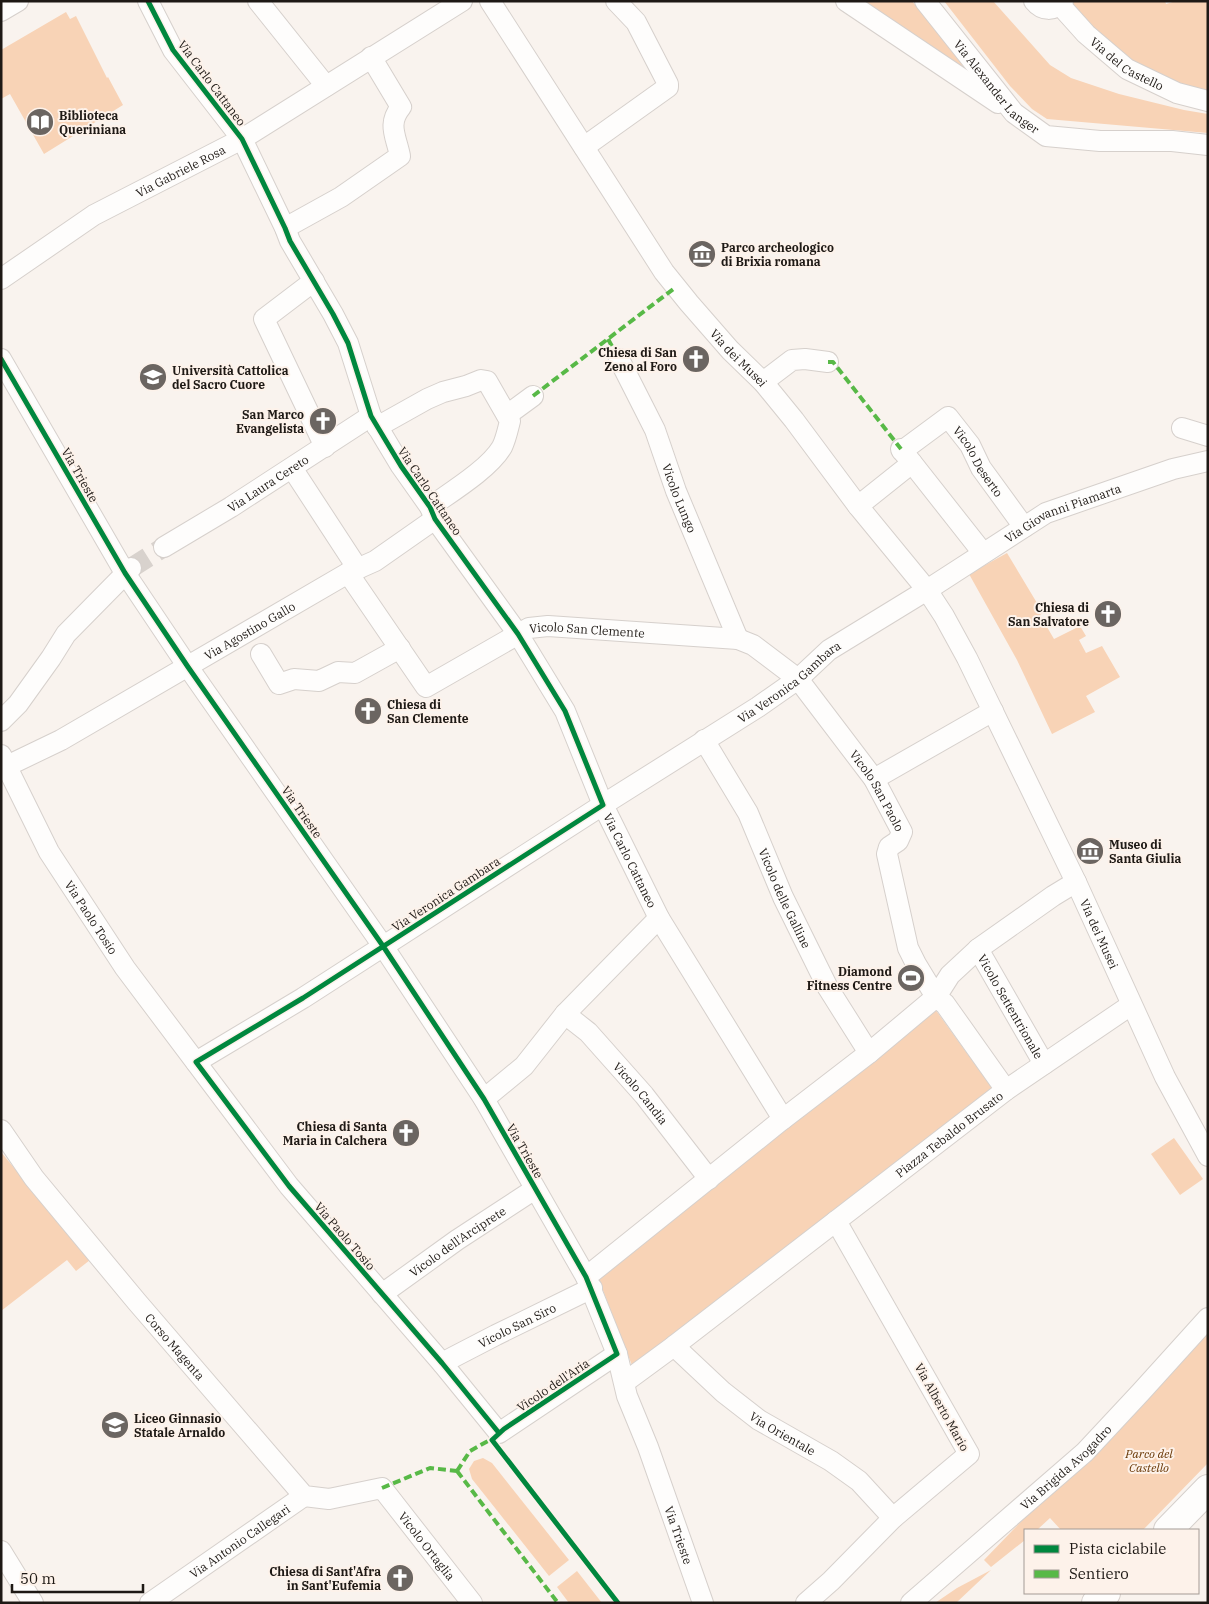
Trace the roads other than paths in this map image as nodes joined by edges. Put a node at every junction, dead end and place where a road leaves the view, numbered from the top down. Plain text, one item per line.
1 (18, 1) edge
2 (148, 1) edge
3 (258, 1) edge
4 (462, 1) edge
5 (490, 1) edge
6 (616, 1) edge
7 (846, 1) edge
8 (925, 1) edge
9 (1034, 1) edge
10 (1061, 3) edge
11 (1, 11) edge
12 (371, 58) junction
13 (326, 86) junction
14 (1208, 101) edge
15 (1014, 113) junction
16 (242, 139) junction
17 (1208, 145) edge
18 (584, 147) junction
19 (285, 228) junction
20 (1, 279) edge
21 (314, 281) junction
22 (1, 359) edge
23 (620, 359) dead end
24 (828, 362) dead end
25 (764, 382) junction
26 (533, 396) dead end
27 (507, 415) junction
28 (374, 422) junction
29 (1182, 428) dead end
30 (1208, 436) edge
31 (325, 447) junction
32 (905, 454) junction
33 (1208, 461) edge
34 (292, 468) junction
35 (858, 506) junction
36 (432, 513) junction
37 (1024, 527) junction
38 (164, 547) tunnel mouth
39 (983, 553) junction
40 (128, 570) junction
41 (353, 571) junction
42 (927, 590) junction
43 (523, 631) junction
44 (738, 639) junction
45 (400, 648) junction
46 (261, 654) dead end
47 (188, 667) junction
48 (798, 679) junction
49 (993, 711) junction
50 (1, 721) edge
51 (704, 740) junction
52 (3, 760) edge
53 (874, 779) junction
54 (603, 805) junction
55 (1076, 882) junction
56 (658, 918) junction
57 (383, 946) junction
58 (978, 949) junction
59 (936, 997) junction
60 (1132, 1005) junction
61 (565, 1014) junction
62 (868, 1054) junction
63 (196, 1062) junction
64 (1044, 1064) junction
65 (1006, 1090) junction
66 (484, 1099) junction
67 (783, 1119) junction
68 (1, 1130) edge
69 (1208, 1156) edge
70 (709, 1179) junction
71 (535, 1189) junction
72 (836, 1221) junction
73 (589, 1283) junction
74 (382, 1294) junction
75 (1208, 1318) edge
76 (674, 1346) junction
77 (618, 1354) junction
78 (442, 1363) junction
79 (625, 1382) junction
80 (499, 1433) joint
81 (1208, 1489) edge
82 (304, 1496) junction
83 (893, 1518) junction
84 (1169, 1529) edge
85 (1, 1550) edge
86 (1105, 1594) edge
87 (33, 1603) edge
88 (150, 1603) edge
89 (472, 1603) edge
90 (703, 1603) edge
91 (806, 1603) edge
92 (911, 1603) edge
93 (1096, 1603) edge

1 - 11 street
2 - 16 street, Via Carlo Cattaneo
3 - 13 street
4 - 12 street, Via Gabriele Rosa
5 - 18 street, Via dei Musei
6 - 18 street
7 - 15 street
8 - 15 street, Via Alexander Langer
9 - 10 street, Via del Castello
10 - 14 street, Via del Castello
12 - 13 street, Via Gabriele Rosa
12 - 19 street
13 - 16 street, Via Gabriele Rosa
15 - 17 street, Via Alexander Langer
16 - 19 street, Via Carlo Cattaneo
16 - 20 street, Via Gabriele Rosa
18 - 25 street, Via dei Musei
19 - 21 street, Via Carlo Cattaneo
21 - 28 street, Via Carlo Cattaneo
21 - 31 street
22 - 40 street, Via Trieste
23 - 44 street, Vicolo Lungo
24 - 25 street
25 - 35 street, Via dei Musei
26 - 27 street
27 - 28 street, Via Laura Cereto
27 - 36 street, Via Agostino Gallo
28 - 31 street, Via Laura Cereto
28 - 36 street, Via Carlo Cattaneo
29 - 30 street
31 - 34 street, Via Laura Cereto
32 - 35 street
32 - 37 street, Vicolo Deserto
32 - 39 street
33 - 37 street, Via Giovanni Piamarta
34 - 38 street, Via Laura Cereto
34 - 41 street, Vicolo San Clemente
35 - 42 street, Via dei Musei
36 - 41 street, Via Agostino Gallo
36 - 43 street, Via Carlo Cattaneo
37 - 39 street, Via Giovanni Piamarta
39 - 42 street, Via Giovanni Piamarta
40 - 47 street, Via Trieste
40 - 50 street
41 - 45 street, Vicolo San Clemente
41 - 47 street, Via Agostino Gallo
42 - 48 street, Via Veronica Gambara
42 - 49 street, Via dei Musei
43 - 44 street, Vicolo San Clemente
43 - 45 street, Vicolo San Clemente
43 - 54 street, Via Carlo Cattaneo
44 - 48 street, Vicolo San Clemente
45 - 46 street
47 - 52 street, Via Agostino Gallo
47 - 57 street, Via Trieste
48 - 51 street, Via Veronica Gambara
48 - 53 street, Vicolo San Paolo
49 - 53 street
49 - 55 street, Via dei Musei
51 - 54 street, Via Veronica Gambara
51 - 62 street, Vicolo delle Galline
52 - 63 street, Via Paolo Tosio
53 - 59 street, Vicolo San Paolo
54 - 56 street, Via Carlo Cattaneo
54 - 57 street, Via Veronica Gambara
55 - 58 street, Vicolo Settentrionale
55 - 60 street, Via dei Musei
56 - 61 street
56 - 67 street, Via Carlo Cattaneo
57 - 63 street, Via Veronica Gambara
57 - 66 street, Via Trieste
58 - 59 street, Vicolo Settentrionale
58 - 64 street, Vicolo Settentrionale
59 - 62 street
59 - 65 street, Piazza Tebaldo Brusato
60 - 64 street, Vicolo Settentrionale
60 - 69 street, Via dei Musei
61 - 66 street
61 - 70 street, Vicolo Candia
62 - 67 street
63 - 74 street, Via Paolo Tosio
64 - 65 street, Vicolo Settentrionale
65 - 72 street, Piazza Tebaldo Brusato
66 - 71 street, Via Trieste
67 - 70 street
68 - 82 street, Corso Magenta
70 - 73 street
71 - 73 street, Via Trieste
71 - 74 street, Vicolo dell'Arciprete
72 - 76 street, Piazza Tebaldo Brusato
72 - 83 street, Via Alberto Mario
73 - 77 street
73 - 78 street, Vicolo San Siro
74 - 78 street, Via Paolo Tosio
75 - 92 street, Via Brigida Avogadro
76 - 79 street, Piazza Tebaldo Brusato
76 - 83 street, Via Orientale
77 - 79 street
77 - 80 street, Vicolo dell'Aria
78 - 80 street, Via Paolo Tosio
79 - 90 street, Via Trieste
81 - 84 main road
82 - 88 street, Via Antonio Callegari
82 - 89 street, Vicolo Ortaglia
83 - 91 street, Via Alberto Mario
85 - 87 street
86 - 93 main road

